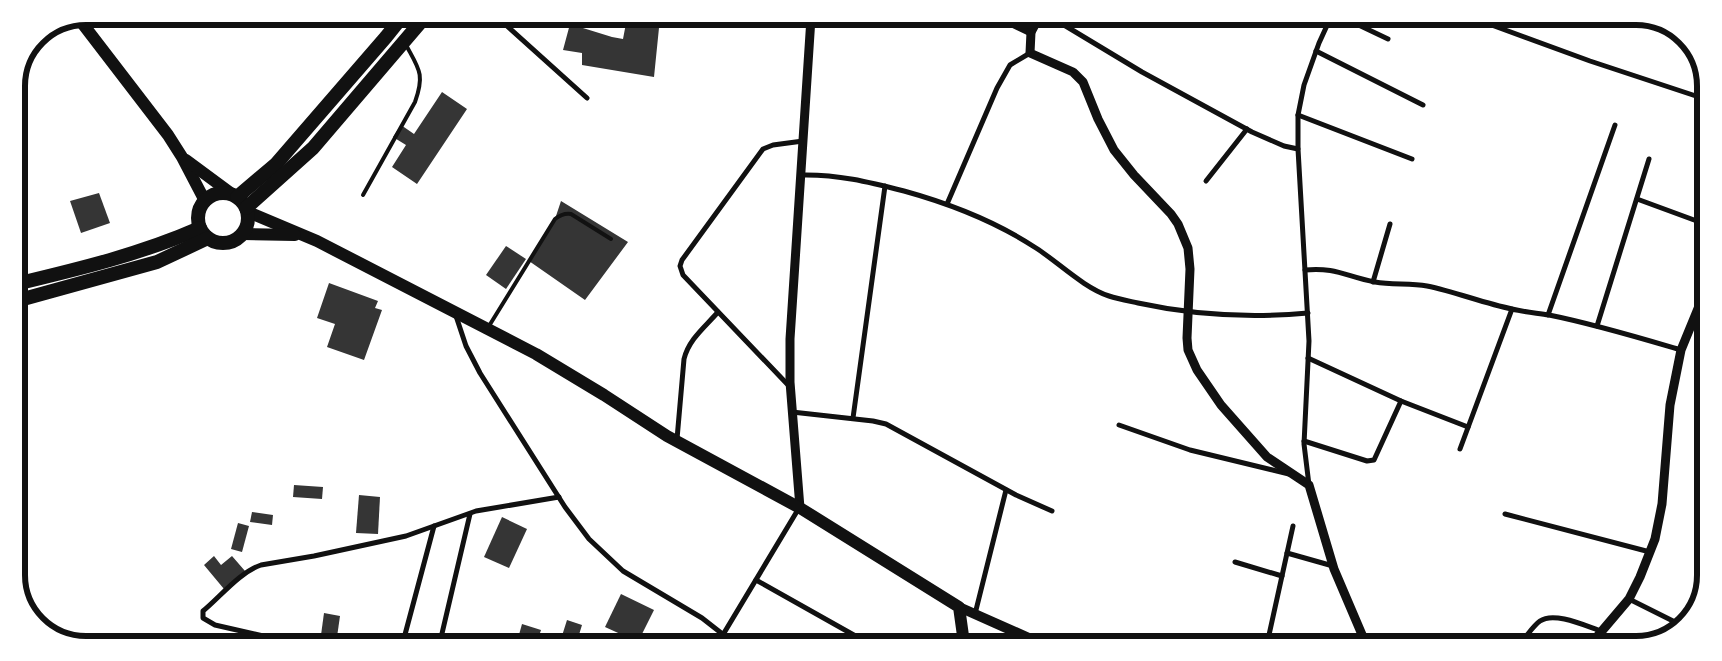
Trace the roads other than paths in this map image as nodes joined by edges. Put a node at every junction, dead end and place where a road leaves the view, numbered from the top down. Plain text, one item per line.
1 (84, 25) edge
2 (395, 25) edge
3 (418, 25) edge
4 (506, 25) edge
5 (811, 25) edge
6 (1016, 25) edge
7 (1034, 25) edge
8 (1064, 25) edge
9 (1327, 25) edge
10 (1359, 25) edge
11 (1492, 25) edge
12 (1031, 32) junction
13 (1388, 39) dead end
14 (404, 42) junction
15 (1316, 51) junction
16 (1030, 53) junction
17 (1697, 96) edge
18 (587, 98) dead end
19 (1423, 105) dead end
20 (1298, 115) junction
21 (1615, 125) dead end
22 (1246, 129) junction
23 (803, 141) junction
24 (1298, 149) junction
25 (182, 157) junction
26 (1412, 158) dead end
27 (1649, 158) dead end
28 (800, 175) junction
29 (1206, 181) dead end
30 (886, 186) junction
31 (363, 195) dead end
32 (234, 196) junction
33 (1637, 199) junction
34 (205, 201) junction
35 (947, 204) junction
36 (247, 210) junction
37 (1697, 221) edge
38 (1390, 224) dead end
39 (204, 233) junction
40 (243, 234) junction
41 (302, 235) junction
42 (611, 239) dead end
43 (1304, 270) junction
44 (25, 282) edge
45 (1373, 282) junction
46 (25, 299) edge
47 (1512, 309) junction
48 (1697, 311) edge
49 (718, 312) junction
50 (1188, 312) junction
51 (455, 313) junction
52 (1308, 313) junction
53 (1548, 315) junction
54 (1597, 326) junction
55 (487, 329) junction
56 (1681, 350) junction
57 (1308, 358) junction
58 (790, 387) junction
59 (1401, 401) junction
60 (792, 412) junction
61 (853, 418) junction
62 (1119, 425) dead end
63 (1468, 427) junction
64 (677, 441) junction
65 (1304, 441) junction
66 (1460, 449) dead end
67 (1294, 476) junction
68 (1006, 490) junction
69 (1310, 490) junction
70 (558, 497) junction
71 (800, 508) junction
72 (1052, 510) dead end
73 (470, 514) junction
74 (1504, 514) dead end
75 (434, 526) junction
76 (1293, 526) dead end
77 (1650, 552) junction
78 (1287, 553) junction
79 (1235, 562) dead end
80 (1333, 566) junction
81 (1282, 576) junction
82 (756, 580) junction
83 (1629, 599) junction
84 (958, 607) junction
85 (975, 614) junction
86 (1675, 622) edge
87 (1601, 631) junction
88 (723, 634) junction
89 (251, 636) edge
90 (404, 636) edge
91 (441, 636) edge
92 (725, 636) edge
93 (856, 636) edge
94 (963, 636) edge
95 (1024, 636) edge
96 (1268, 636) edge
97 (1363, 636) edge
98 (1526, 636) edge
99 (1597, 636) edge

1 - 25 main road
2 - 32 highway
3 - 14 highway
4 - 18 street
5 - 23 street
6 - 12 street
7 - 12 street
8 - 22 street
9 - 15 street
10 - 13 street
11 - 17 street
12 - 16 street
14 - 31 lane
14 - 36 highway
15 - 19 street
15 - 20 street
16 - 35 street
16 - 50 street
20 - 24 street
20 - 26 street
21 - 53 street
22 - 24 street
22 - 29 street
23 - 28 street
23 - 49 street
24 - 43 street
25 - 32 main road
25 - 34 main road
27 - 33 street
28 - 30 street
28 - 58 street
30 - 35 street
30 - 61 street
32 - 34 highway
32 - 36 highway
33 - 37 street
33 - 54 street
34 - 39 highway
35 - 50 street
36 - 40 highway
36 - 41 main road
38 - 45 street
39 - 40 highway
39 - 44 highway
39 - 46 highway
40 - 41 main road
41 - 51 main road
42 - 55 lane
43 - 45 street
43 - 52 street
45 - 47 street
47 - 53 street
47 - 63 street
48 - 56 street
49 - 58 street
49 - 64 street
50 - 52 street
50 - 67 street
51 - 55 main road
51 - 70 street
52 - 57 street
53 - 54 street
54 - 56 street
55 - 64 main road
56 - 77 street
57 - 59 street
57 - 65 street
58 - 60 street
59 - 63 street
59 - 65 street
60 - 61 street
60 - 71 street
61 - 68 street
62 - 67 street
63 - 66 street
64 - 71 main road
65 - 69 street
67 - 69 street
68 - 72 street
68 - 85 street
69 - 80 street
70 - 73 street
70 - 88 street
71 - 82 street
71 - 84 main road
73 - 75 street
73 - 91 street
74 - 77 street
75 - 89 street
75 - 90 street
76 - 78 street
77 - 83 street
78 - 80 street
78 - 81 street
79 - 81 street
80 - 97 street
81 - 96 street
82 - 88 street
82 - 93 street
83 - 86 street
83 - 87 street
84 - 85 main road
84 - 94 main road
85 - 95 main road
87 - 98 street
87 - 99 street
88 - 92 street

